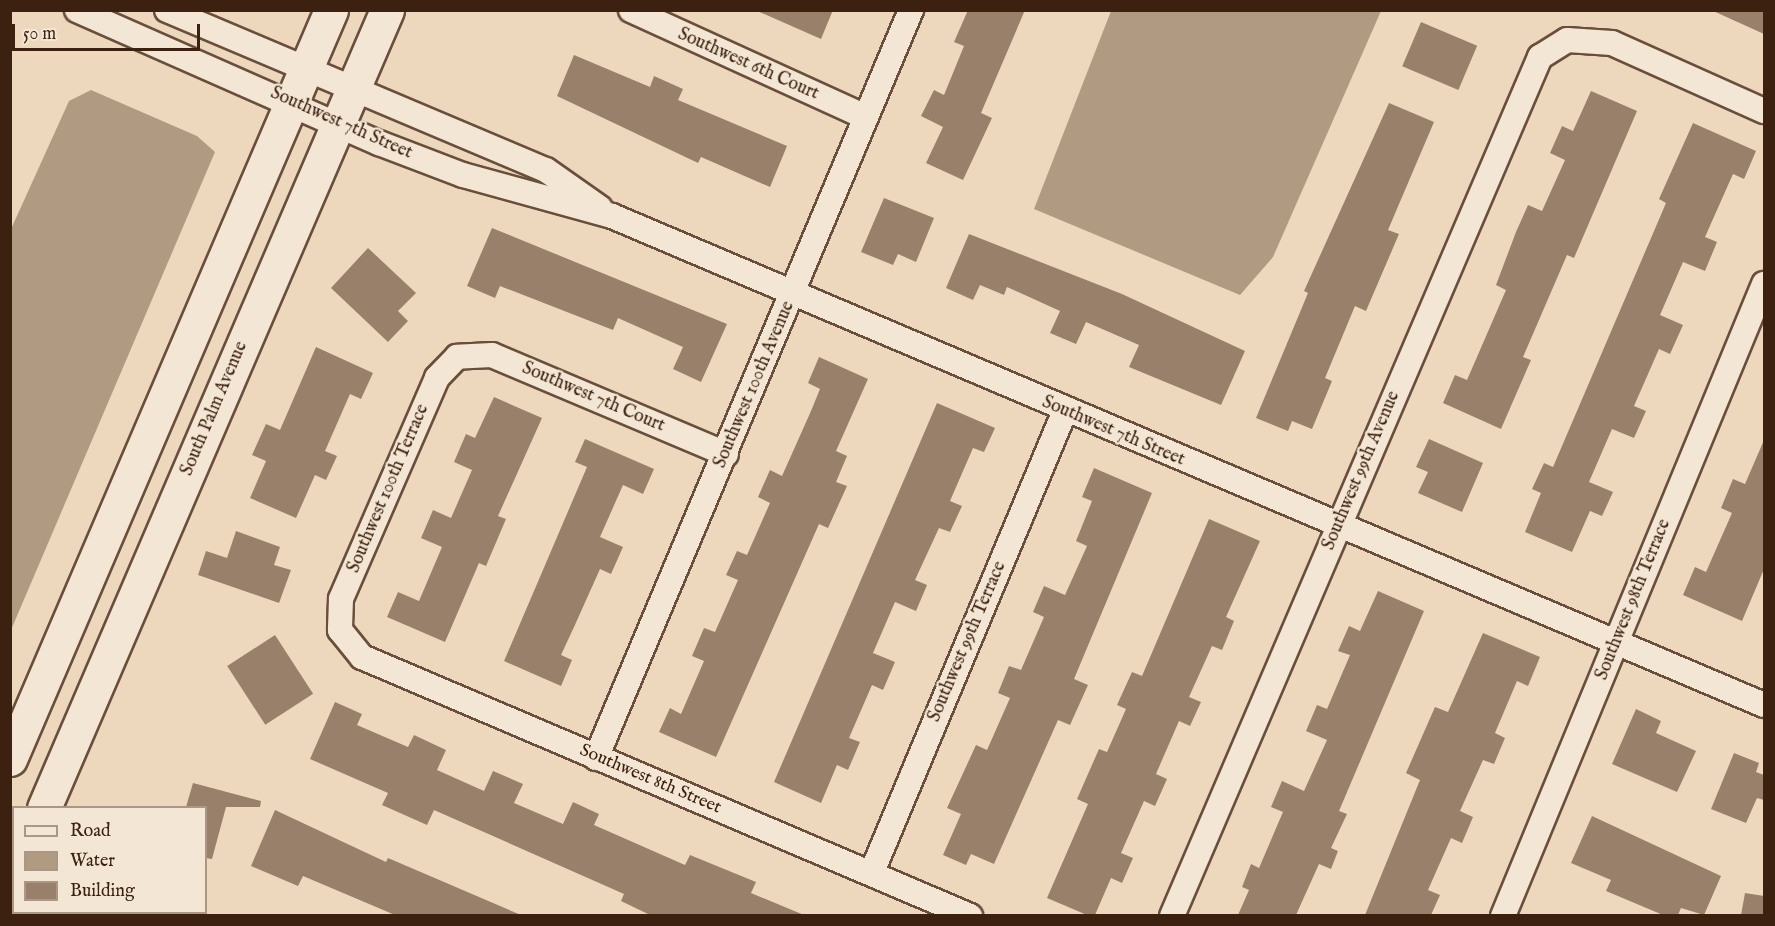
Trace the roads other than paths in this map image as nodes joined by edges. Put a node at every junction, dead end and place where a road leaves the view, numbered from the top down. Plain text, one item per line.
1 (77, 10) edge
2 (166, 10) edge
3 (331, 10) edge
4 (387, 10) edge
5 (631, 10) edge
6 (911, 10) edge
7 (306, 69) junction
8 (352, 89) junction
9 (293, 102) junction
10 (1764, 111) edge
11 (866, 117) junction
12 (338, 121) junction
13 (612, 216) junction
14 (1764, 284) edge
15 (794, 293) junction
16 (457, 357) joint
17 (1064, 412) junction
18 (726, 454) junction
19 (1338, 526) junction
20 (340, 630) joint
21 (1617, 642) junction
22 (1764, 705) edge
23 (597, 758) junction
24 (10, 759) edge
25 (44, 806) edge
26 (872, 872) junction
27 (970, 915) edge
28 (1173, 915) edge
29 (1505, 915) edge

1 - 9 street, Southwest 7th Street
2 - 7 street, Southwest 7th Street
3 - 7 main road
4 - 8 main road, South Palm Avenue
5 - 11 street, Southwest 6th Court
6 - 11 street, Southwest 100th Avenue
7 - 8 street, Southwest 7th Street
7 - 9 main road
8 - 12 main road, South Palm Avenue
8 - 13 street, Southwest 7th Street
9 - 12 street, Southwest 7th Street
9 - 24 main road
10 - 19 street, Southwest 99th Avenue
11 - 15 street, Southwest 100th Avenue
12 - 13 street, Southwest 7th Street
12 - 25 main road, South Palm Avenue
13 - 15 street, Southwest 7th Street
14 - 21 street, Southwest 98th Terrace
15 - 17 street, Southwest 7th Street
15 - 18 street, Southwest 100th Avenue
16 - 18 street, Southwest 7th Court
16 - 20 street, Southwest 100th Terrace
17 - 19 street, Southwest 7th Street
17 - 26 street, Southwest 99th Terrace
18 - 23 street, Southwest 100th Avenue
19 - 21 street, Southwest 7th Street
19 - 28 street, Southwest 99th Avenue
20 - 23 street, Southwest 8th Street
21 - 22 street, Southwest 7th Street
21 - 29 street, Southwest 98th Terrace
23 - 26 street, Southwest 8th Street
26 - 27 street, Southwest 8th Street

